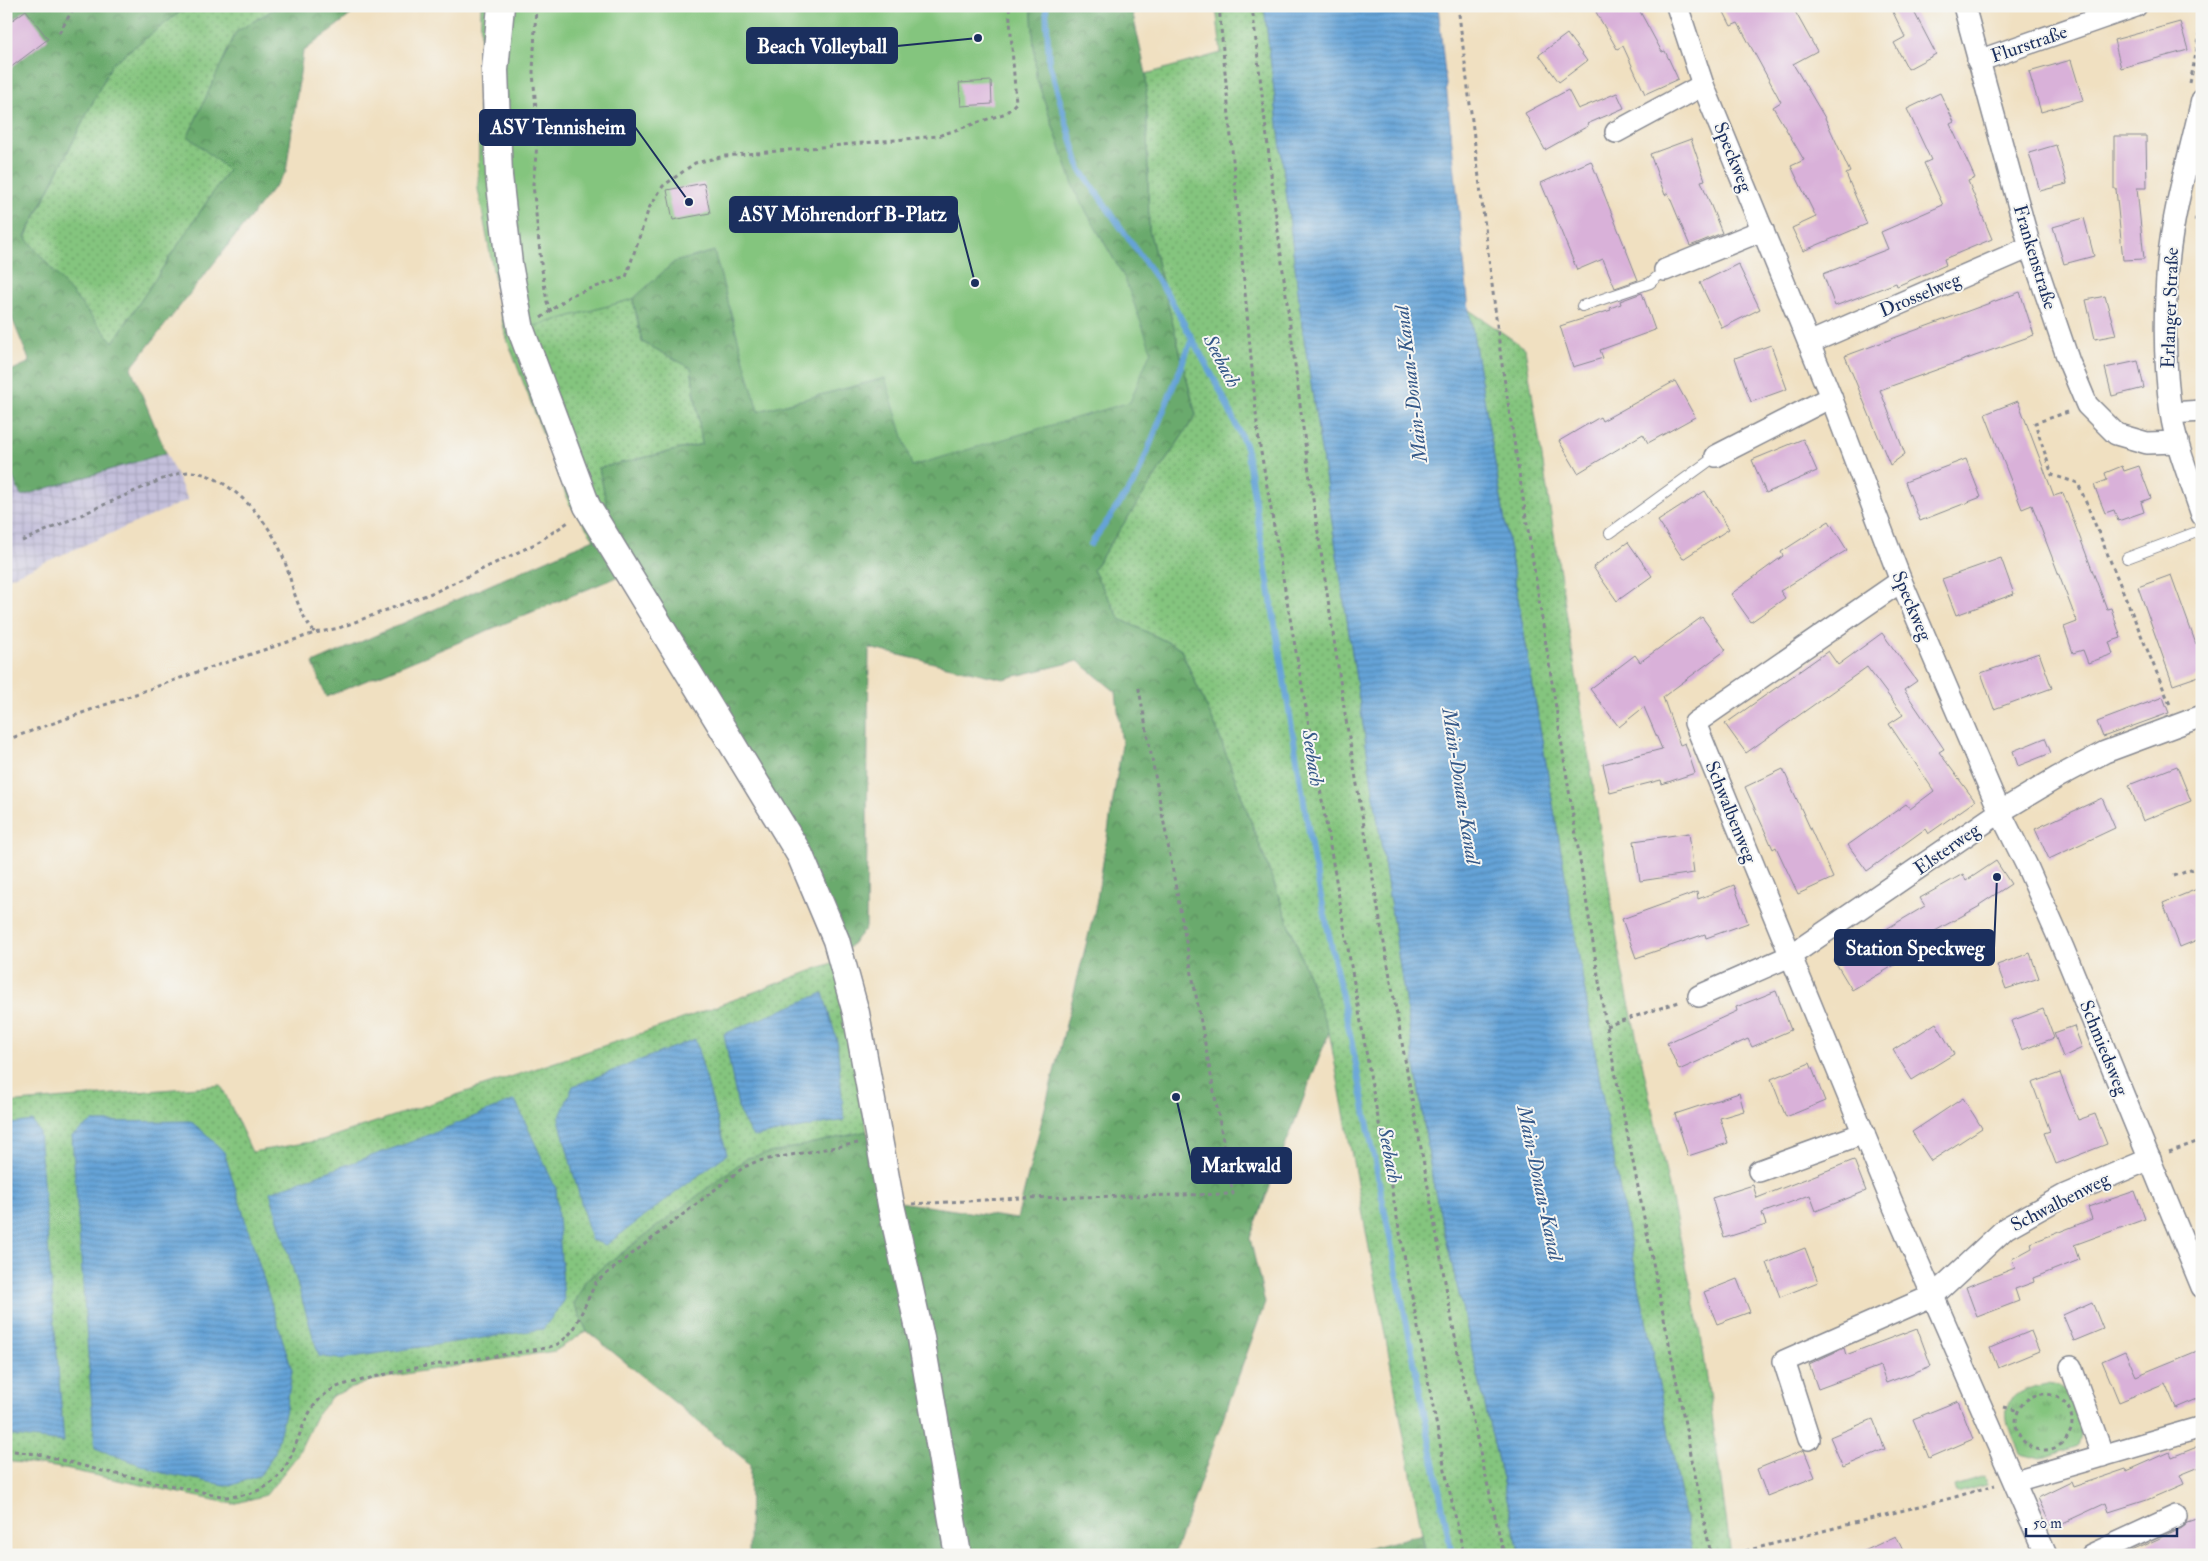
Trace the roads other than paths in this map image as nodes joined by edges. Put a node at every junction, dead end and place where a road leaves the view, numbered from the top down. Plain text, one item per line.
1 (501, 6) edge
2 (1677, 6) edge
3 (1964, 6) edge
4 (2136, 6) edge
5 (1978, 61) junction
6 (1704, 85) junction
7 (2202, 100) edge
8 (1616, 132) dead end
9 (1763, 230) junction
10 (2030, 247) junction
11 (1665, 270) joint
12 (1582, 306) dead end
13 (1809, 343) junction
14 (1831, 397) junction
15 (2202, 410) edge
16 (2171, 413) junction
17 (2178, 442) junction
18 (1716, 456) joint
19 (2202, 515) edge
20 (2202, 530) edge
21 (1610, 533) dead end
22 (2127, 558) dead end
23 (1901, 581) junction
24 (2202, 716) edge
25 (2000, 812) junction
26 (1790, 956) junction
27 (1699, 996) road end
28 (1864, 1133) junction
29 (2150, 1160) junction
30 (1759, 1171) dead end
31 (2202, 1287) edge
32 (1934, 1295) junction
33 (2071, 1368) dead end
34 (2202, 1427) edge
35 (1809, 1439) dead end
36 (2103, 1456) junction
37 (2015, 1480) junction
38 (2176, 1516) dead end
39 (958, 1555) edge
40 (2046, 1555) edge
41 (2091, 1555) edge

1 - 39 street
2 - 6 street, Speckweg
3 - 5 street, Frankenstraße
4 - 5 street, Flurstraße
5 - 10 street, Frankenstraße
6 - 8 street
6 - 9 street, Speckweg
7 - 16 street, Erlanger Straße
9 - 11 street
9 - 13 street, Speckweg
10 - 13 street, Drosselweg
10 - 17 street, Frankenstraße
11 - 12 lane
13 - 14 street, Speckweg
14 - 18 street
14 - 23 street, Speckweg
15 - 16 street
16 - 17 street, Erlanger Straße
17 - 19 street, Erlanger Straße
18 - 21 lane
20 - 22 lane
23 - 25 street, Speckweg
23 - 26 street, Schwalbenweg
24 - 25 street, Elsterweg
25 - 26 street, Elsterweg
25 - 29 street, Schmiedsweg
26 - 27 street, Elsterweg
26 - 28 street, Schwalbenweg
28 - 30 street
28 - 32 street, Schwalbenweg
29 - 31 street, Schmiedsweg
29 - 32 street, Schwalbenweg
32 - 35 street, Schwalbenweg
32 - 37 street, Schwalbenweg
33 - 36 street
34 - 36 street
36 - 37 street
37 - 40 street, Schwalbenweg
38 - 41 street

